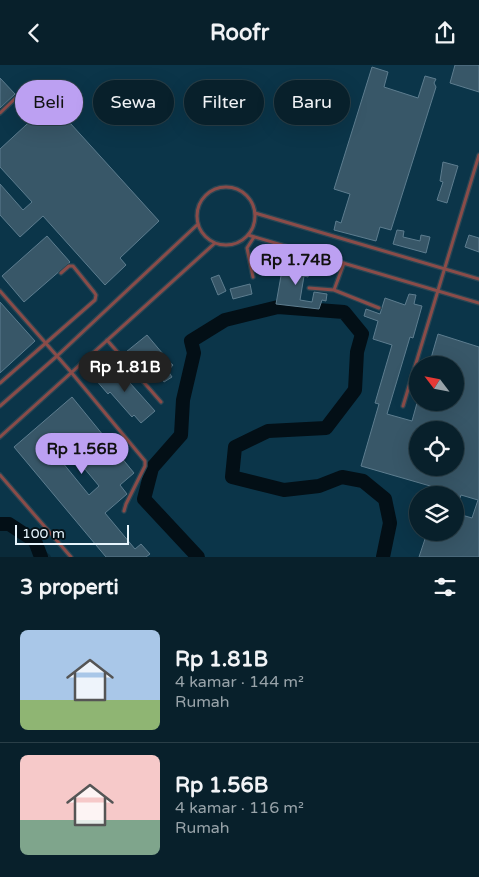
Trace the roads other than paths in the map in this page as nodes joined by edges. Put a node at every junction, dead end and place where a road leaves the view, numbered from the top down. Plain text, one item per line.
1 (15, 99) edge
2 (0, 113) edge
3 (479, 155) edge
4 (256, 213) junction
5 (198, 224) junction
6 (248, 235) junction
7 (254, 237) junction
8 (215, 243) junction
9 (344, 263) junction
10 (444, 269) junction
11 (61, 273) dead end
12 (254, 277) dead end
13 (479, 279) edge
14 (309, 288) dead end
15 (334, 290) junction
16 (0, 291) edge
17 (438, 291) junction
18 (479, 303) edge
19 (379, 308) dead end
20 (107, 340) junction
21 (45, 343) junction
22 (57, 356) junction
23 (71, 372) junction
24 (0, 383) edge
25 (160, 402) dead end
26 (0, 406) edge
27 (403, 406) dead end
28 (0, 437) edge
29 (0, 475) edge
30 (124, 511) dead end
31 (71, 557) edge

1 - 2 lane
3 - 10 lane
4 - 5 lane
4 - 6 lane
4 - 10 lane
5 - 8 lane
5 - 22 lane
6 - 7 lane
6 - 8 lane
7 - 9 lane
7 - 12 lane
8 - 20 lane
9 - 15 lane
9 - 17 lane
10 - 13 lane
10 - 17 lane
11 - 21 lane
14 - 15 lane
15 - 19 lane
16 - 21 lane
17 - 18 lane
17 - 27 lane
20 - 23 lane
20 - 25 lane
21 - 22 lane
21 - 24 lane
22 - 23 lane
22 - 26 lane
23 - 28 lane
23 - 30 lane
29 - 31 lane

